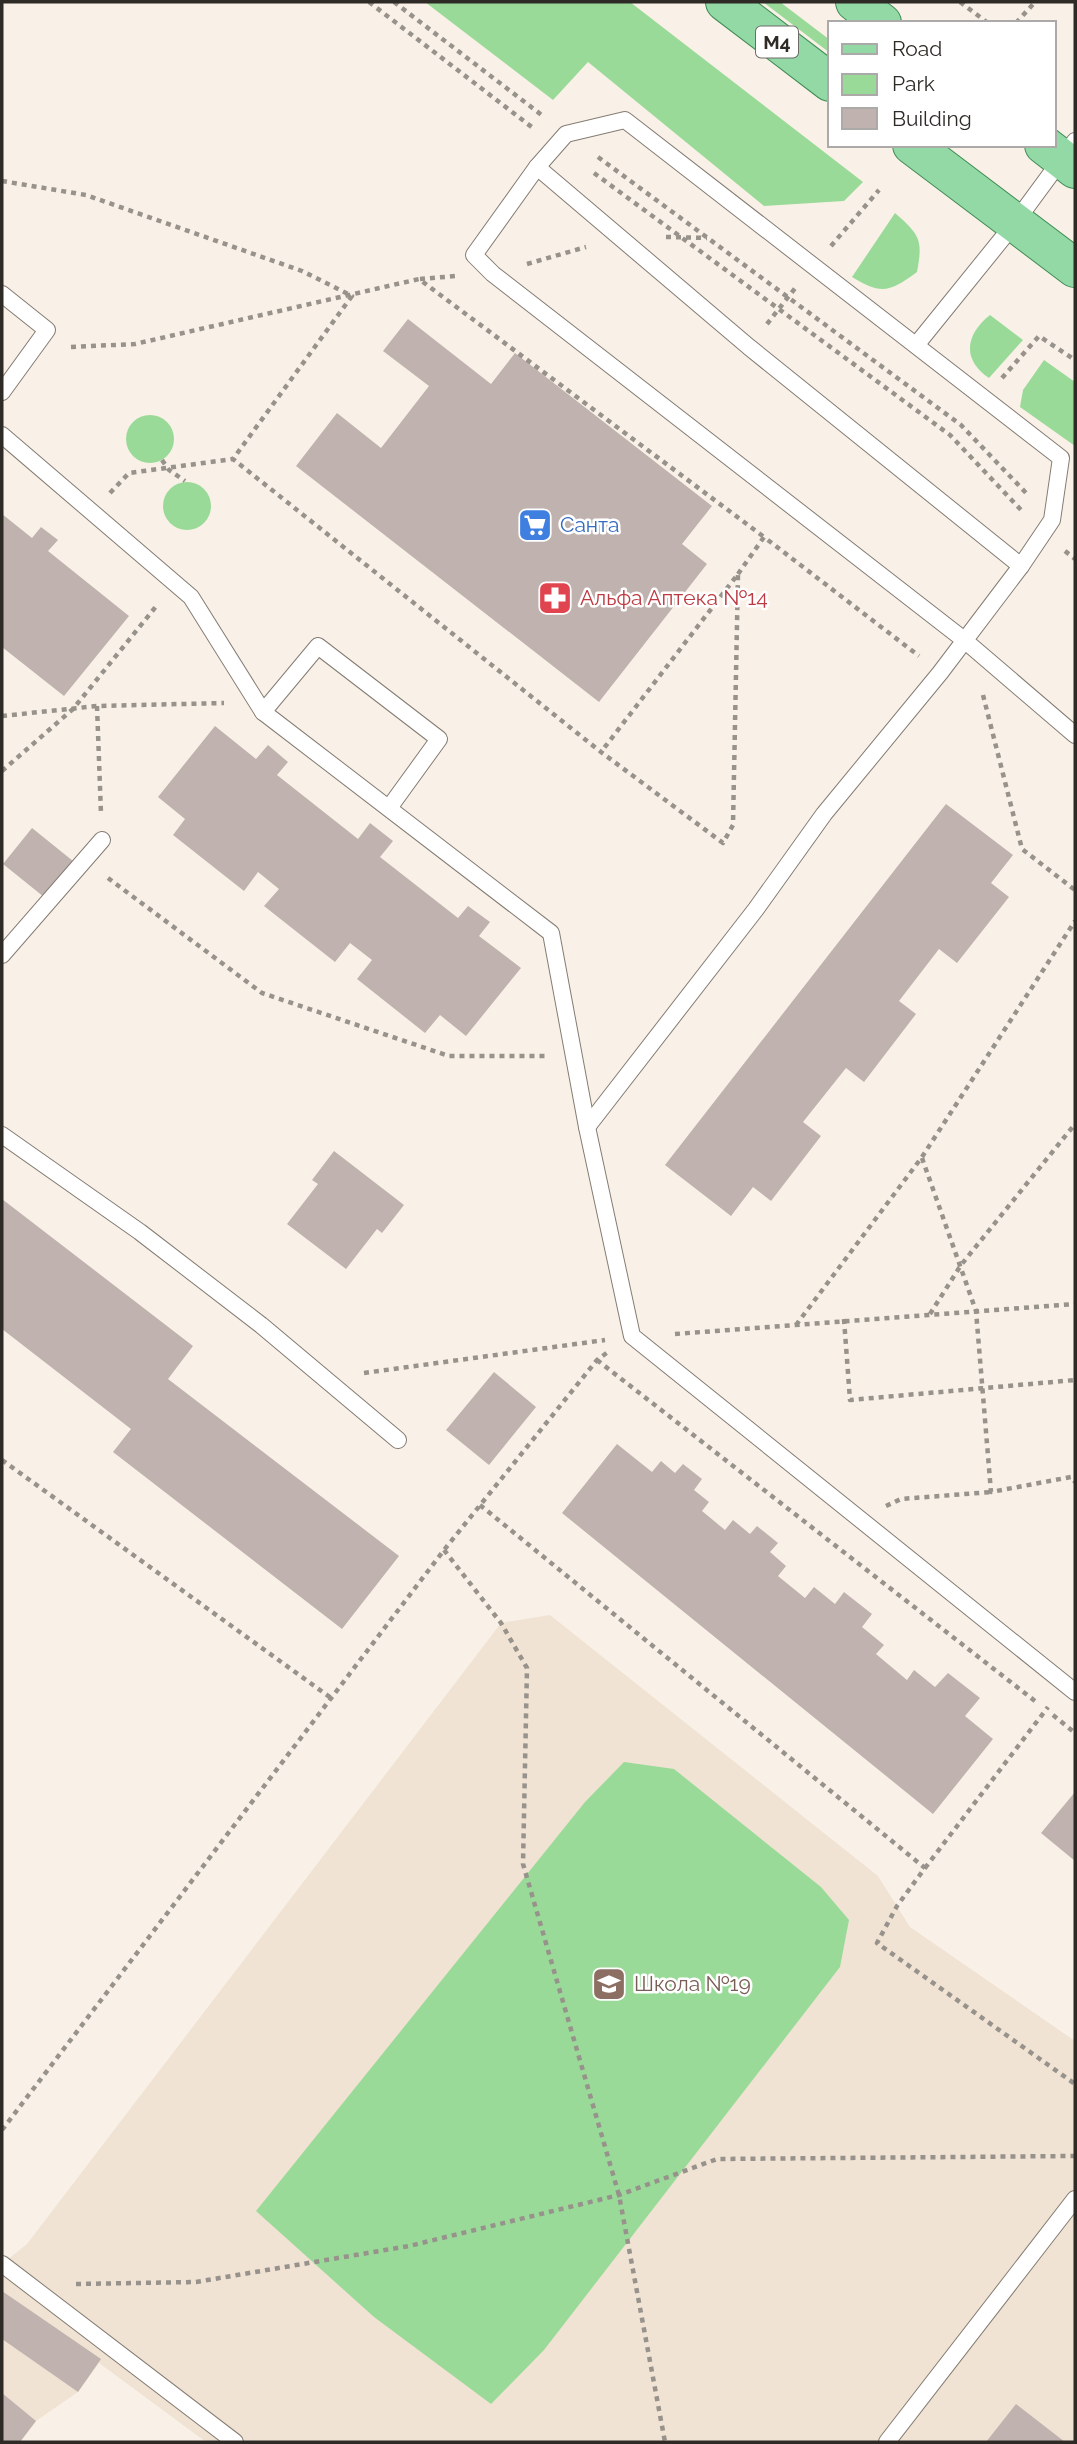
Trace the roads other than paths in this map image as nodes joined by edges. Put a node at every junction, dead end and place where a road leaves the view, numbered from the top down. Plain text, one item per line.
1 (724, 2) edge
2 (855, 2) edge
3 (879, 21) edge
4 (828, 80) edge
5 (915, 147) edge
6 (1064, 154) edge
7 (537, 167) junction
8 (1014, 224) junction
9 (1075, 268) edge
10 (2, 294) edge
11 (917, 344) junction
12 (2, 392) edge
13 (2, 435) edge
14 (1021, 566) junction
15 (963, 639) junction
16 (263, 712) junction
17 (1075, 735) edge
18 (389, 808) junction
19 (102, 840) road end
20 (2, 956) edge
21 (587, 1127) junction
22 (2, 1135) edge
23 (398, 1440) dead end
24 (1070, 1689) edge
25 (1075, 2199) edge
26 (2, 2264) edge
27 (235, 2442) edge
28 (887, 2442) edge

1 - 4 main road, М4
2 - 3 main road
5 - 8 main road
6 - 8 lane
7 - 11 lane
7 - 14 lane
7 - 15 lane
8 - 9 main road
8 - 11 lane
10 - 12 lane
11 - 14 lane
13 - 16 lane
14 - 15 lane
15 - 17 lane
15 - 21 lane
16 - 18 lane
16 - 18 lane
18 - 21 lane
19 - 20 lane
21 - 24 lane
22 - 23 lane
25 - 28 lane
26 - 27 lane

